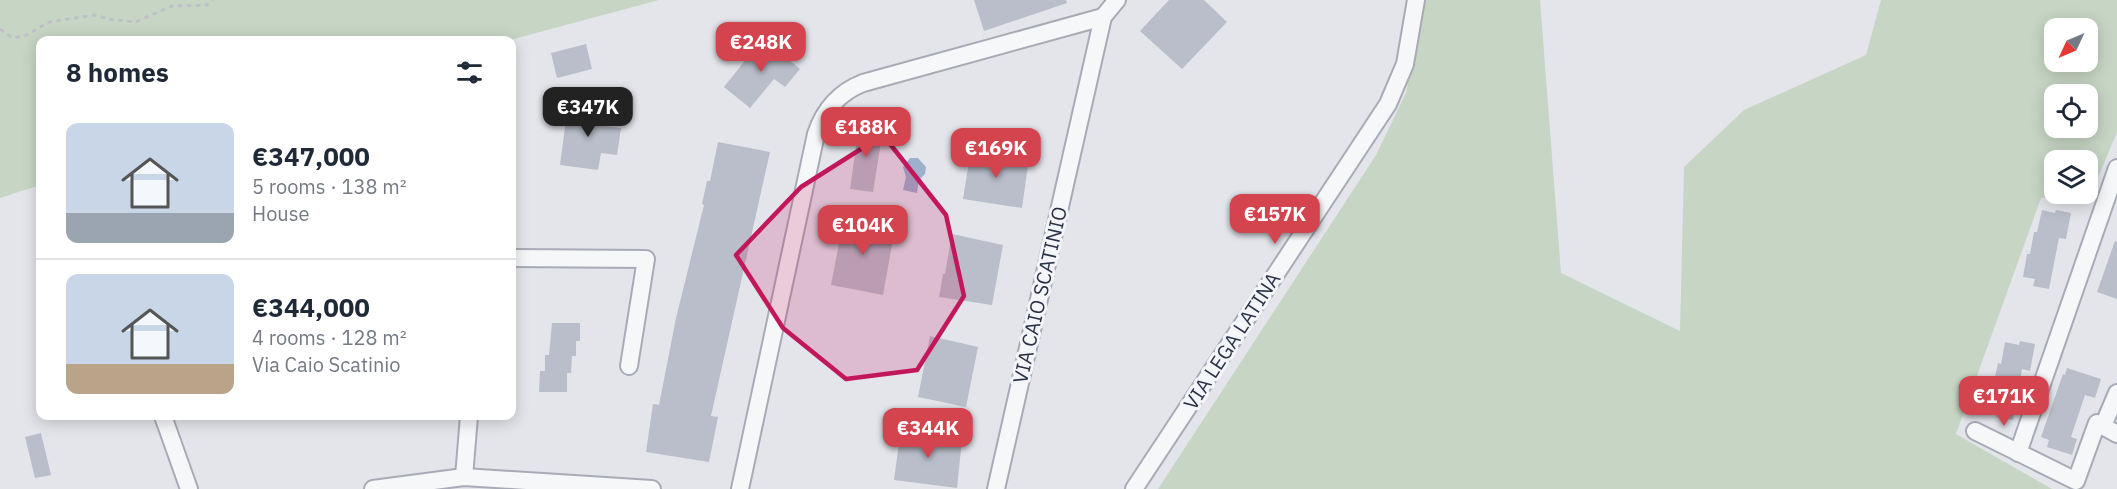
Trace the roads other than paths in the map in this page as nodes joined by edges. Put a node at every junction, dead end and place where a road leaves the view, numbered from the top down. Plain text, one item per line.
1 (1118, 0) edge
2 (1416, 0) edge
3 (1103, 16) junction
4 (2117, 168) edge
5 (516, 258) edge
6 (629, 366) dead end
7 (2117, 393) edge
8 (164, 420) edge
9 (469, 420) edge
10 (2110, 430) edge
11 (1975, 431) dead end
12 (2018, 453) junction
13 (464, 477) junction
14 (189, 489) edge
15 (373, 489) edge
16 (652, 489) edge
17 (740, 489) edge
18 (996, 489) edge
19 (1134, 489) edge

1 - 3 street
2 - 19 street, VIA LEGA LATINA
3 - 17 street
3 - 18 street, VIA CAIO SCATINIO
4 - 12 street
5 - 6 street
7 - 10 street
8 - 14 street
9 - 13 street
10 - 12 street
11 - 12 street
13 - 15 street
13 - 16 street

